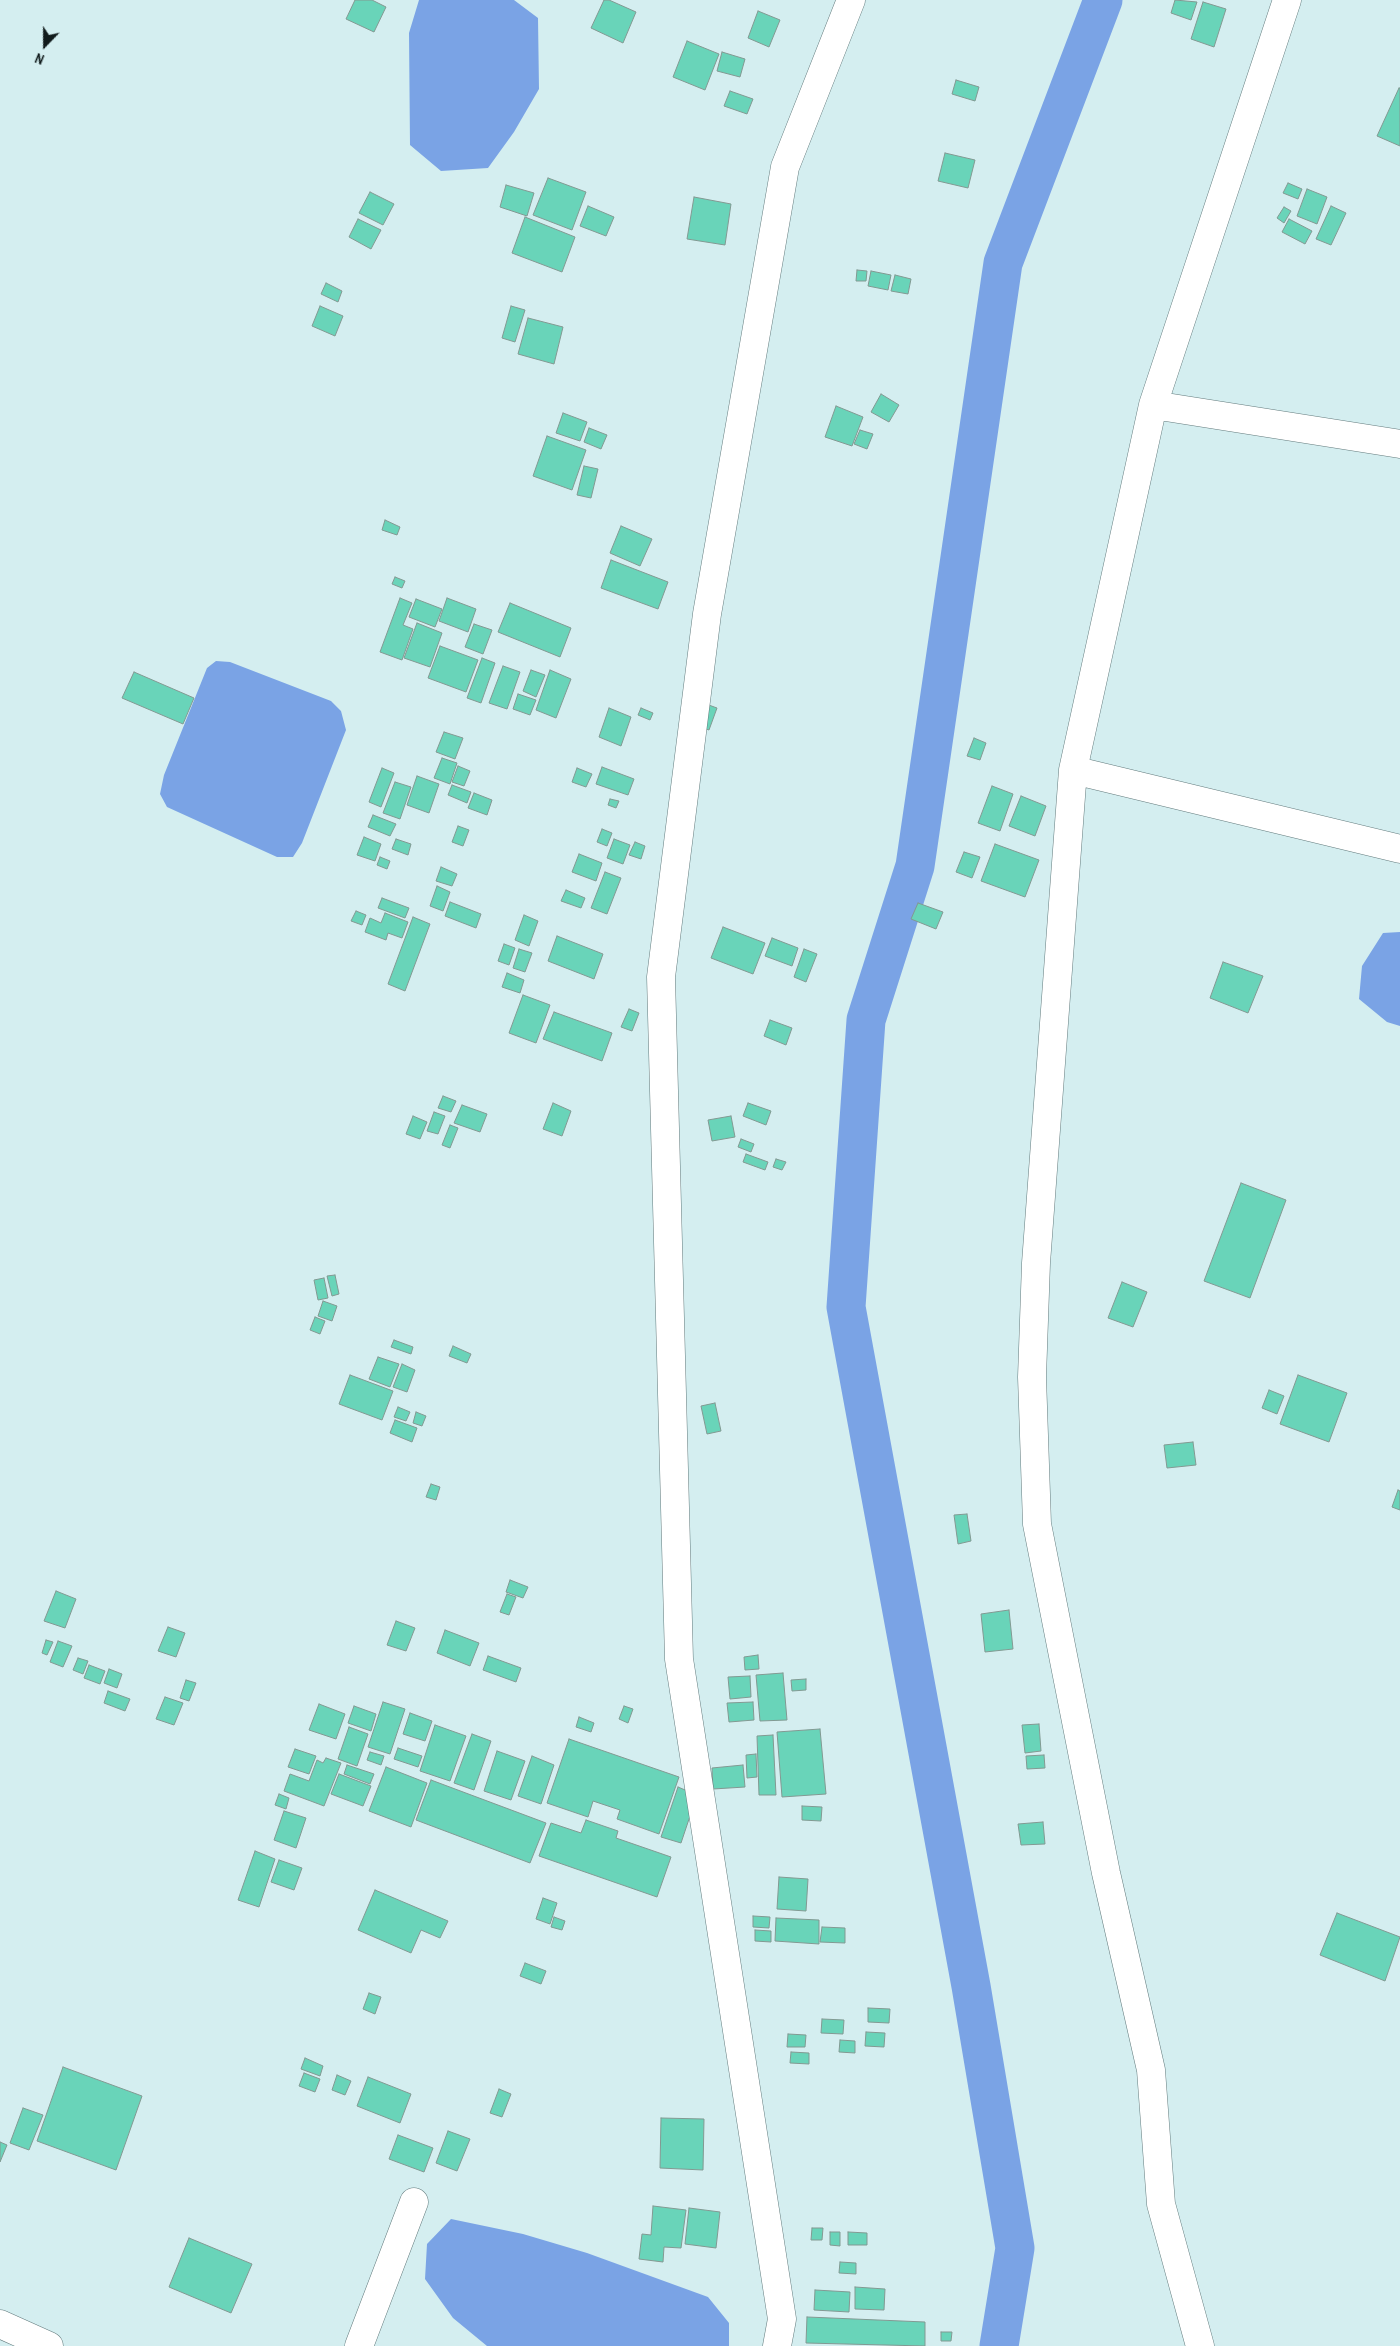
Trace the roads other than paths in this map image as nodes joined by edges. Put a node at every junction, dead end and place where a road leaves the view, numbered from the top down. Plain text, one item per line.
1 (851, 0) edge
2 (1287, 0) edge
3 (1153, 405) junction
4 (1400, 444) edge
5 (1073, 770) junction
6 (1400, 849) edge
7 (414, 2202) dead end
8 (0, 2324) edge
9 (49, 2346) edge
10 (360, 2346) edge
11 (777, 2346) edge
12 (1200, 2346) edge

1 - 11 street
2 - 3 street
3 - 4 street
3 - 5 street
5 - 6 street
5 - 12 street
7 - 10 street
8 - 9 street

